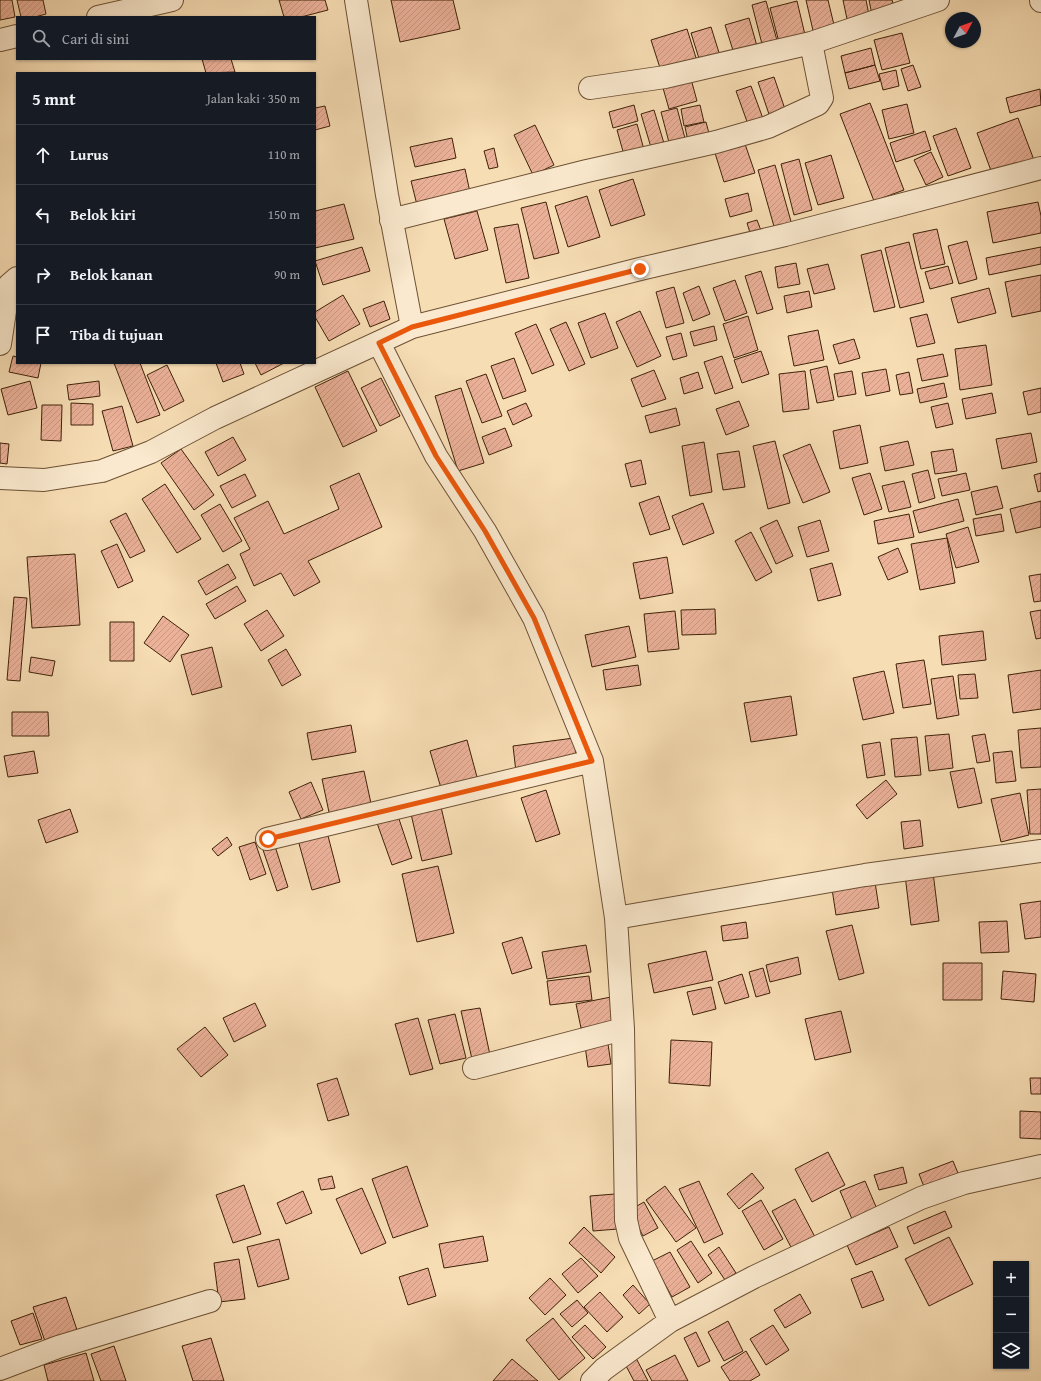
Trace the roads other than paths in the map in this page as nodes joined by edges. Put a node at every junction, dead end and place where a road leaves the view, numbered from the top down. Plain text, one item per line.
1 (172, 0) edge
2 (356, 0) edge
3 (938, 0) edge
4 (102, 16) edge
5 (16, 36) edge
6 (0, 40) edge
7 (812, 43) junction
8 (590, 88) dead end
9 (1041, 168) edge
10 (391, 220) junction
11 (16, 279) edge
12 (412, 327) junction
13 (379, 343) junction
14 (0, 344) edge
15 (0, 478) edge
16 (592, 761) junction
17 (268, 839) dead end
18 (1041, 851) edge
19 (616, 918) junction
20 (623, 1028) junction
21 (474, 1068) dead end
22 (1041, 1166) edge
23 (210, 1301) dead end
24 (670, 1321) junction
25 (0, 1369) edge
26 (592, 1381) edge

1 - 4 street
2 - 10 street
3 - 7 street
5 - 6 street
7 - 8 street
7 - 10 street
9 - 12 street
10 - 12 street
11 - 14 street
12 - 13 street
13 - 15 street
13 - 16 street
16 - 17 street
16 - 19 street
18 - 19 street
19 - 20 street
20 - 21 street
20 - 24 street
22 - 24 street
23 - 25 street
24 - 26 street

